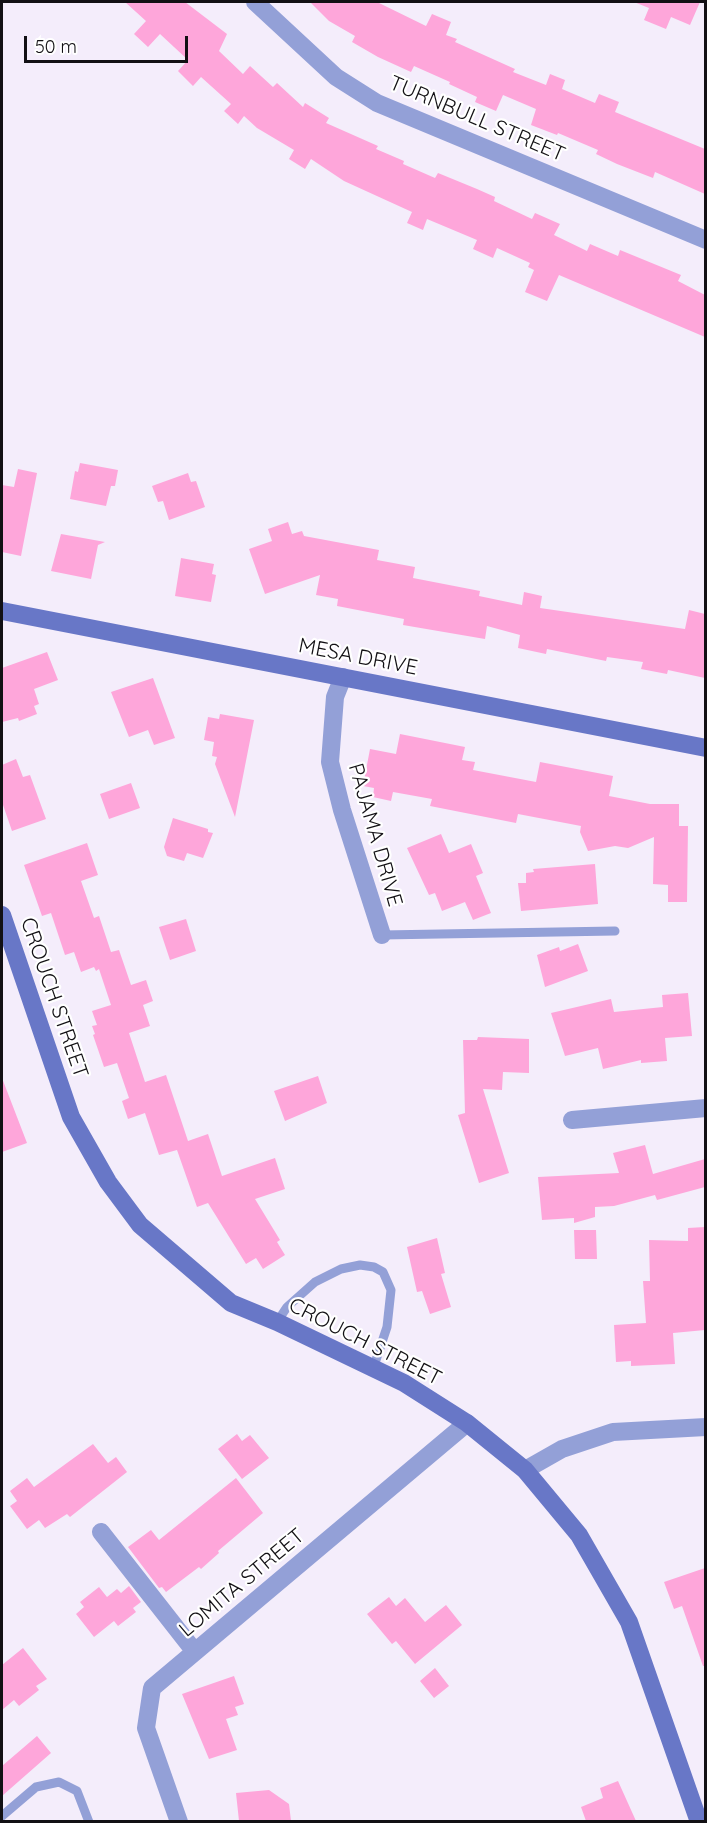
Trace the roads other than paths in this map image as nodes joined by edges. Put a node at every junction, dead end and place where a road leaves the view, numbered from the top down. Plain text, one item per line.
1 (255, 2) edge
2 (705, 240) edge
3 (2, 611) edge
4 (343, 677) junction
5 (705, 748) edge
6 (2, 915) edge
7 (615, 930) dead end
8 (382, 935) joint
9 (705, 1108) edge
10 (572, 1120) dead end
11 (277, 1322) junction
12 (374, 1369) junction
13 (467, 1423) junction
14 (705, 1427) edge
15 (525, 1470) junction
16 (101, 1532) dead end
17 (195, 1652) junction
18 (2, 1816) edge
19 (89, 1821) edge
20 (179, 1821) edge
21 (699, 1821) edge

1 - 2 street, TURNBULL STREET
3 - 4 street, MESA DRIVE
4 - 5 street, MESA DRIVE
4 - 8 street, PAJAMA DRIVE
6 - 11 street, CROUCH STREET
7 - 8 lane
9 - 10 street
11 - 12 street, CROUCH STREET
11 - 12 lane
12 - 13 street, CROUCH STREET
13 - 15 street, CROUCH STREET
13 - 17 street, LOMITA STREET
14 - 15 street
15 - 21 street, CROUCH STREET
16 - 17 street
17 - 20 street, LOMITA STREET
18 - 19 lane

